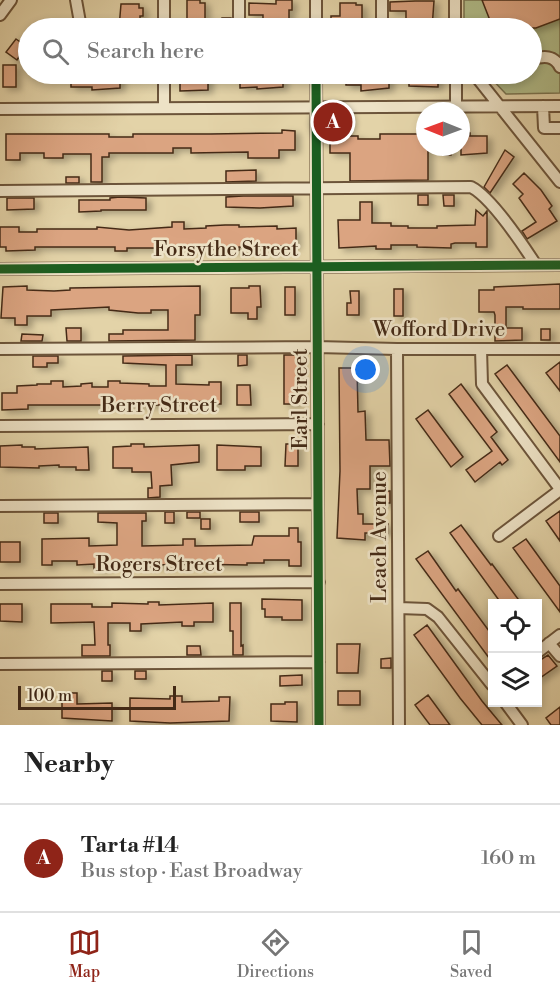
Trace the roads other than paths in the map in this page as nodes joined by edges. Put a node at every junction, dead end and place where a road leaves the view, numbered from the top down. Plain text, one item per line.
1 (11, 0) edge
2 (76, 0) edge
3 (164, 0) edge
4 (239, 0) edge
5 (316, 0) edge
6 (382, 0) edge
7 (455, 0) edge
8 (0, 15) edge
9 (79, 18) edge
10 (164, 18) edge
11 (239, 18) edge
12 (316, 18) edge
13 (382, 18) edge
14 (455, 18) edge
15 (542, 57) edge
16 (560, 67) edge
17 (164, 84) edge
18 (316, 84) edge
19 (456, 84) edge
20 (482, 84) edge
21 (456, 102) edge
22 (543, 106) junction
23 (560, 106) edge
24 (416, 107) edge
25 (470, 107) edge
26 (502, 107) junction
27 (164, 108) junction
28 (316, 108) junction
29 (0, 109) edge
30 (544, 128) junction
31 (560, 128) edge
32 (530, 143) junction
33 (560, 182) edge
34 (316, 188) junction
35 (0, 191) edge
36 (536, 265) junction
37 (560, 265) edge
38 (317, 267) junction
39 (0, 269) edge
40 (317, 347) junction
41 (0, 349) edge
42 (397, 349) junction
43 (481, 349) junction
44 (560, 349) edge
45 (318, 424) junction
46 (0, 426) edge
47 (560, 490) edge
48 (318, 504) junction
49 (0, 506) edge
50 (498, 536) dead end
51 (319, 582) junction
52 (0, 584) edge
53 (399, 608) junction
54 (560, 635) edge
55 (549, 643) junction
56 (542, 648) edge
57 (560, 656) edge
58 (319, 662) junction
59 (0, 664) edge
60 (488, 680) edge
61 (509, 707) edge
62 (319, 725) edge
63 (399, 725) edge
64 (522, 725) edge

1 - 8 street
2 - 9 street
3 - 10 street
4 - 11 street
5 - 12 street
6 - 13 street
7 - 14 street
15 - 16 street
17 - 27 street
18 - 28 street, Earl Street
19 - 21 street
20 - 26 street
22 - 23 street
22 - 26 street
22 - 30 street
24 - 28 street
25 - 26 street
26 - 32 street
27 - 28 street
27 - 29 street
28 - 34 street, Earl Street
30 - 31 street
30 - 32 street
32 - 33 street
34 - 35 street
34 - 36 street
34 - 38 street, Earl Street
36 - 37 street, Forsythe Street
36 - 38 street, Forsythe Street
38 - 39 street, Forsythe Street
38 - 40 street, Earl Street
40 - 41 street, Wofford Drive
40 - 42 street, Wofford Drive
40 - 45 street, Earl Street
42 - 43 street, Wofford Drive
42 - 53 street, Leach Avenue
43 - 44 street, Wofford Drive
43 - 47 street
45 - 46 street, Berry Street
45 - 48 street, Earl Street
47 - 50 street
48 - 49 street
48 - 51 street, Earl Street
51 - 52 street, Rogers Street
51 - 58 street, Earl Street
53 - 60 street
53 - 63 street, Leach Avenue
54 - 55 street
55 - 56 street
55 - 57 street
58 - 59 street
58 - 62 street, Earl Street
61 - 64 street

